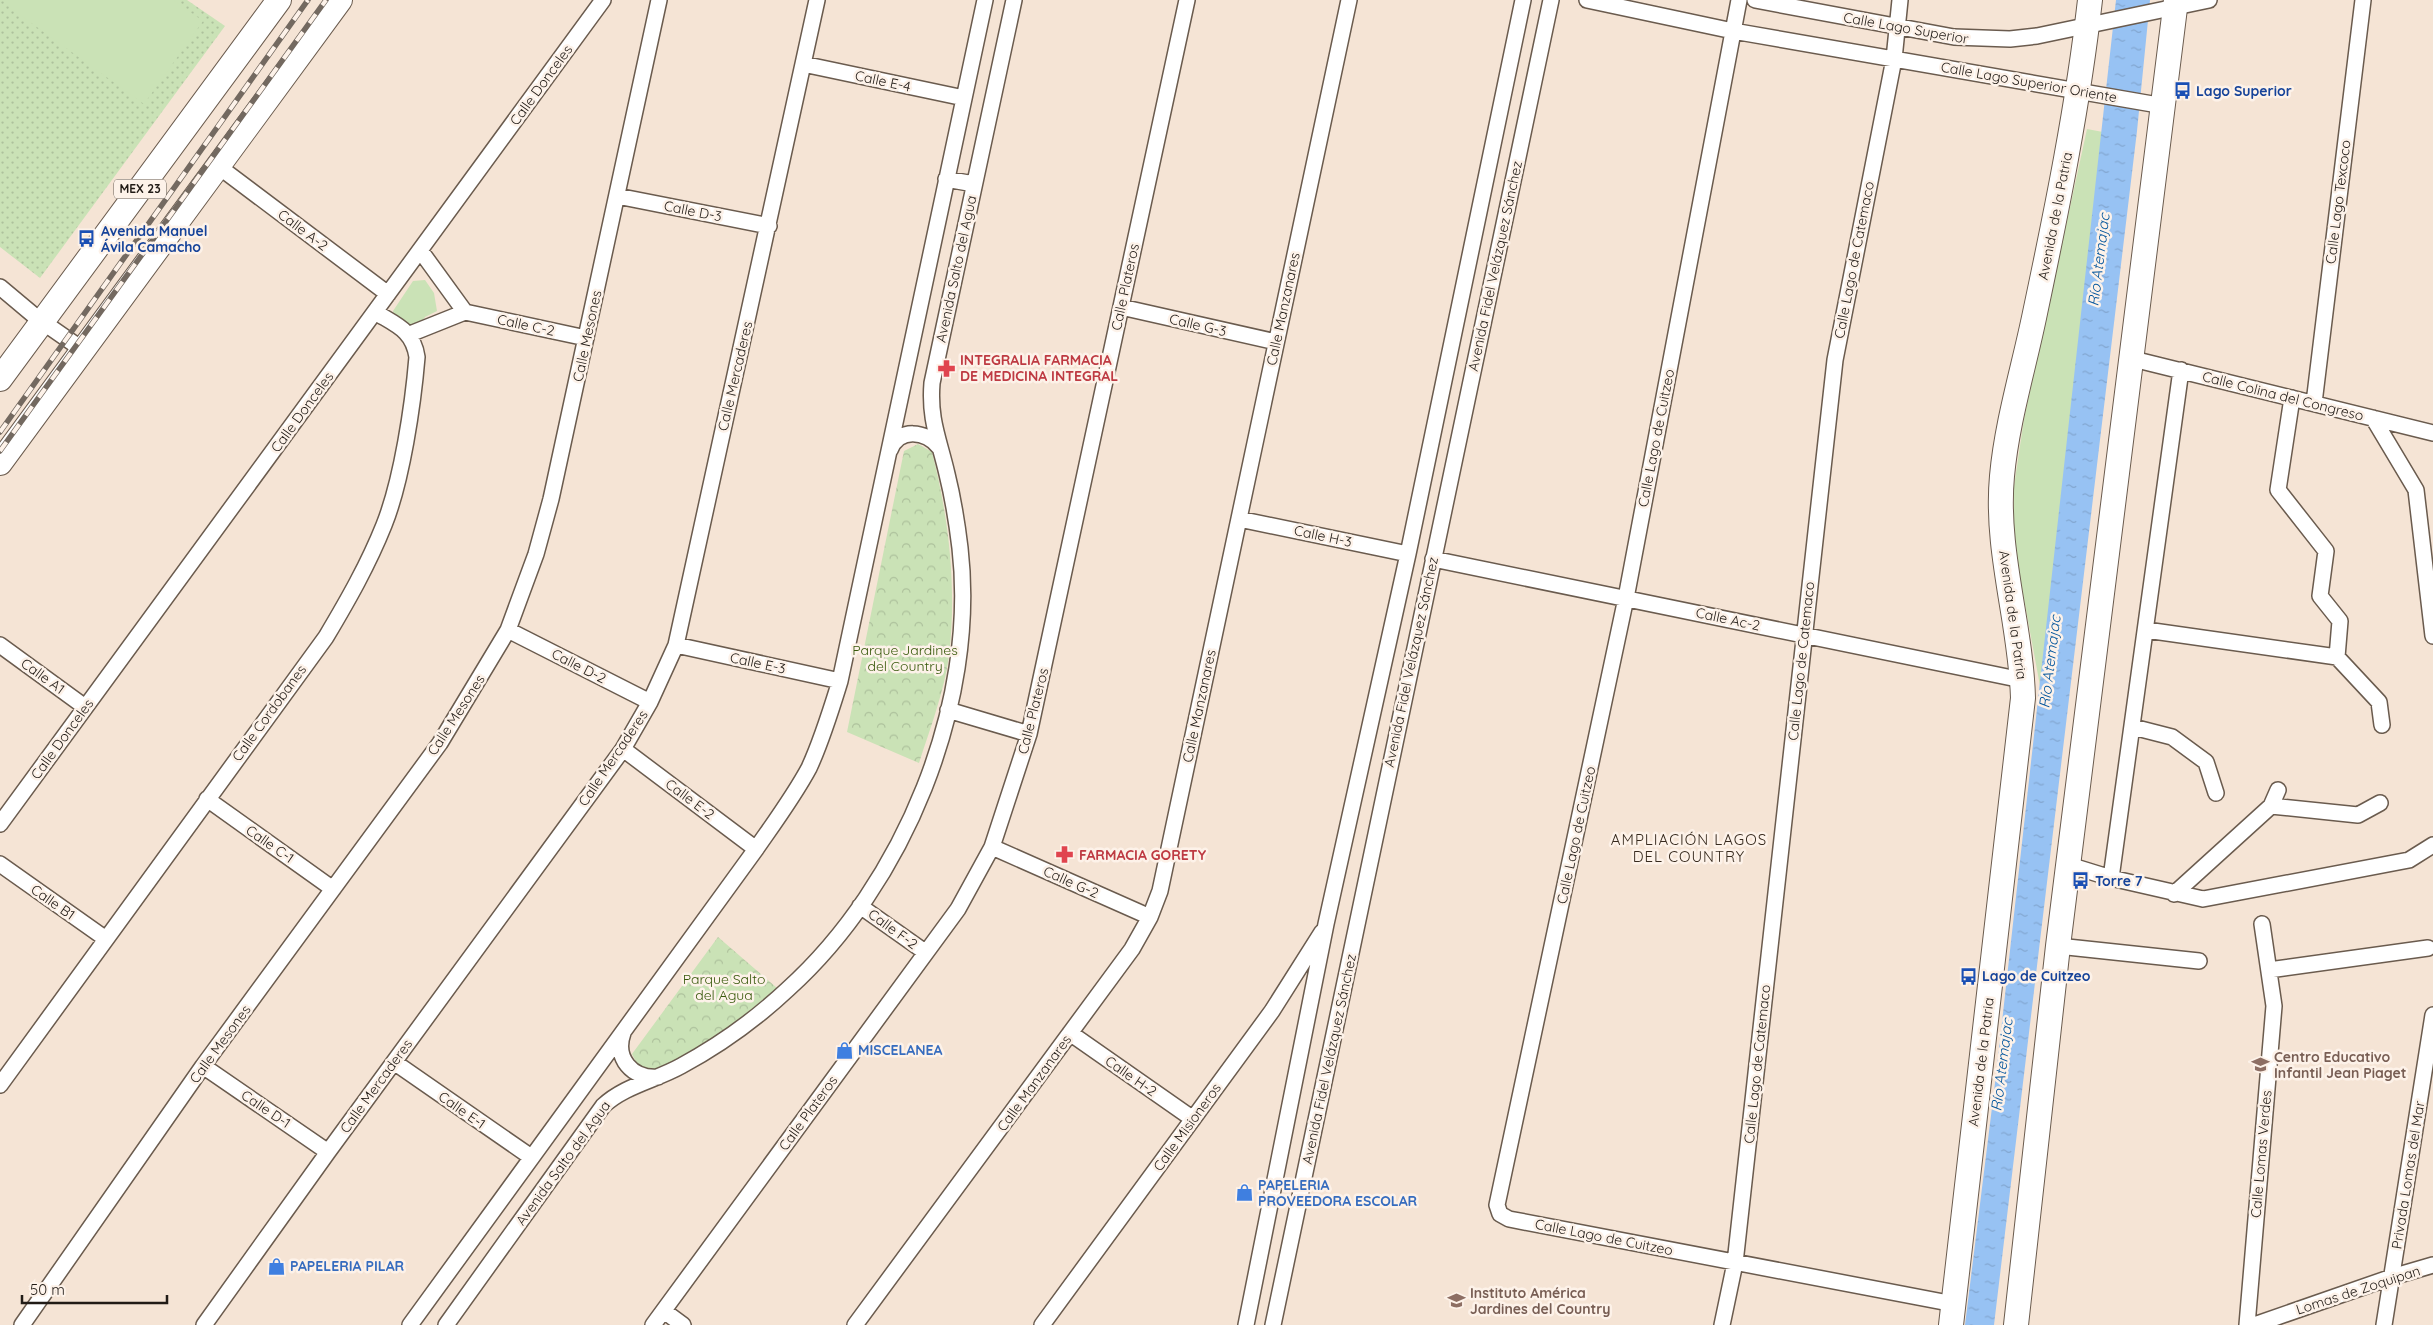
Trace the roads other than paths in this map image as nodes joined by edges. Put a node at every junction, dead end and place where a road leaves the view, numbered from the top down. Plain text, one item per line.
1 (280, 0) edge
2 (340, 0) edge
3 (603, 0) edge
4 (659, 0) edge
5 (816, 0) edge
6 (985, 0) edge
7 (1014, 0) edge
8 (1187, 0) edge
9 (1348, 0) edge
10 (1522, 0) edge
11 (1551, 0) edge
12 (1587, 0) edge
13 (1739, 0) edge
14 (1755, 0) edge
15 (1900, 0) edge
16 (2090, 0) edge
17 (2210, 0) edge
18 (2363, 0) edge
19 (2171, 6) edge
20 (2097, 23) junction
21 (1897, 27) junction
22 (1733, 31) junction
23 (1894, 59) junction
24 (803, 64) junction
25 (2085, 92) junction
26 (964, 98) junction
27 (1502, 100) junction
28 (2156, 104) junction
29 (1528, 106) junction
30 (218, 166) junction
31 (946, 179) junction
32 (974, 184) junction
33 (617, 196) junction
34 (769, 226) junction
35 (420, 250) junction
36 (0, 287) edge
37 (388, 294) junction
38 (1121, 307) junction
39 (375, 312) junction
40 (465, 312) junction
41 (42, 322) junction
42 (410, 334) junction
43 (586, 338) junction
44 (1276, 342) junction
45 (83, 350) junction
46 (2133, 359) junction
47 (2181, 370) junction
48 (0, 379) edge
49 (2292, 398) junction
50 (2314, 404) junction
51 (2373, 418) junction
52 (2433, 433) edge
53 (939, 447) junction
54 (887, 460) junction
55 (0, 463) edge
56 (1239, 519) junction
57 (1408, 554) junction
58 (1433, 559) junction
59 (1626, 598) junction
60 (508, 630) junction
61 (2146, 630) junction
62 (1804, 635) junction
63 (2433, 636) edge
64 (0, 645) edge
65 (676, 645) junction
66 (2337, 657) junction
67 (1385, 658) junction
68 (1411, 664) junction
69 (840, 680) junction
70 (2022, 680) junction
71 (650, 702) junction
72 (85, 707) junction
73 (948, 710) junction
74 (2382, 725) dead end
75 (2133, 727) junction
76 (1029, 734) junction
77 (623, 749) junction
78 (2278, 790) dead end
79 (2216, 793) dead end
80 (207, 799) junction
81 (2380, 803) dead end
82 (2271, 806) junction
83 (0, 824) edge
84 (2433, 846) edge
85 (992, 847) junction
86 (756, 849) junction
87 (0, 864) edge
88 (2069, 865) junction
89 (2111, 878) junction
90 (333, 889) junction
91 (2174, 894) junction
92 (860, 906) junction
93 (1150, 917) junction
94 (1326, 924) junction
95 (2262, 924) dead end
96 (106, 939) junction
97 (2058, 946) junction
98 (2428, 948) dead end
99 (925, 952) junction
100 (2199, 961) dead end
101 (2269, 970) junction
102 (2433, 1014) edge
103 (626, 1027) junction
104 (1070, 1034) junction
105 (394, 1062) junction
106 (203, 1066) junction
107 (659, 1077) junction
108 (0, 1085) edge
109 (1193, 1119) junction
110 (328, 1152) junction
111 (531, 1158) junction
112 (1735, 1263) junction
113 (2433, 1265) edge
114 (2392, 1277) junction
115 (664, 1311) junction
116 (1952, 1314) edge
117 (22, 1325) edge
118 (204, 1325) edge
119 (410, 1325) edge
120 (446, 1325) edge
121 (653, 1325) edge
122 (683, 1325) edge
123 (855, 1325) edge
124 (1042, 1325) edge
125 (1246, 1325) edge
126 (1273, 1325) edge
127 (1722, 1325) edge
128 (2016, 1325) edge
129 (2247, 1325) edge
130 (2254, 1325) edge
131 (2384, 1325) edge

1 - 41 main road, MEX 23
2 - 30 main road
3 - 35 street, Calle Donceles
4 - 33 street, Calle Mesones
5 - 24 street, Calle Mercaderes
6 - 26 street, Avenida Salto del Agua
7 - 32 street, Avenida Salto del Agua
8 - 38 street, Calle Plateros
9 - 44 street, Calle Manzanares
10 - 27 street, Avenida Fidel Velázquez Sánchez
11 - 29 street, Avenida Fidel Velázquez Sánchez
12 - 22 street
13 - 22 street, Calle Lago de Cuitzeo
14 - 21 street, Calle Lago Superior
15 - 21 street, Calle Lago de Catemaco
16 - 20 main road, Avenida de la Patria
17 - 19 street
18 - 50 street, Calle Lago Texcoco
19 - 20 street, Calle Lago Superior
19 - 28 main road
20 - 21 street, Calle Lago Superior
20 - 25 main road, Avenida de la Patria
21 - 23 street, Calle Lago de Catemaco
22 - 23 street
22 - 59 street, Calle Lago de Cuitzeo
23 - 25 street, Calle Lago Superior Oriente
23 - 62 street, Calle Lago de Catemaco
24 - 26 street, Calle E-4
24 - 34 street, Calle Mercaderes
25 - 28 street, Calle Lago Superior Oriente
25 - 70 main road, Avenida de la Patria
26 - 31 street, Avenida Salto del Agua
27 - 29 street
27 - 57 street, Avenida Fidel Velázquez Sánchez
28 - 46 main road
29 - 58 street, Avenida Fidel Velázquez Sánchez
30 - 37 street, Calle A-2
30 - 45 main road
31 - 32 street
31 - 54 street, Avenida Salto del Agua
32 - 53 street, Avenida Salto del Agua
33 - 34 street, Calle D-3
33 - 43 street, Calle Mesones
34 - 65 street, Calle Mercaderes
35 - 37 street, Calle Donceles
35 - 40 street
36 - 41 street
37 - 39 street, Calle Donceles
38 - 44 street, Calle G-3
38 - 76 street, Calle Plateros
39 - 42 street
39 - 72 street, Calle Donceles
40 - 42 street
40 - 43 street, Calle C-2
41 - 45 street
41 - 48 main road, MEX 23
42 - 80 street, Calle Cordobanes
43 - 60 street, Calle Mesones
44 - 56 street, Calle Manzanares
45 - 55 main road
46 - 47 street, Calle Colina del Congreso
46 - 88 main road
47 - 49 street, Calle Colina del Congreso
47 - 61 street
49 - 50 street, Calle Colina del Congreso
49 - 66 street
50 - 51 street, Calle Colina del Congreso
51 - 52 street, Calle Colina del Congreso
51 - 63 street
53 - 54 street
53 - 73 street, Avenida Salto del Agua
54 - 69 street, Avenida Salto del Agua
56 - 57 street, Calle H-3
56 - 93 street, Calle Manzanares
57 - 67 street, Avenida Fidel Velázquez Sánchez
58 - 59 street, Calle Ac-2
58 - 68 street, Avenida Fidel Velázquez Sánchez
59 - 62 street, Calle Ac-2
59 - 112 street, Calle Lago de Cuitzeo
60 - 71 street, Calle D-2
60 - 90 street, Calle Mesones
61 - 66 street
61 - 75 street
62 - 70 street, Calle Ac-2
62 - 112 street, Calle Lago de Catemaco
64 - 72 street, Calle A1
65 - 69 street, Calle E-3
65 - 71 street, Calle Mercaderes
66 - 74 street
67 - 68 street
67 - 94 street, Avenida Fidel Velázquez Sánchez
68 - 126 street, Avenida Fidel Velázquez Sánchez
69 - 86 street, Avenida Salto del Agua
70 - 116 main road, Avenida de la Patria
71 - 77 street, Calle Mercaderes
72 - 83 street, Calle Donceles
73 - 76 street
73 - 92 street, Avenida Salto del Agua
75 - 79 street
75 - 89 street
76 - 85 street, Calle Plateros
77 - 86 street, Calle E-2
77 - 105 street, Calle Mercaderes
78 - 82 street
80 - 90 street, Calle C-1
80 - 96 street, Calle Cordobanes
81 - 82 street
82 - 91 street
84 - 91 street
85 - 93 street, Calle G-2
85 - 99 street, Calle Plateros
86 - 103 street, Avenida Salto del Agua
87 - 96 street, Calle B1
88 - 89 street
88 - 97 main road
89 - 91 street
90 - 106 street, Calle Mesones
92 - 99 street, Calle F-2
92 - 107 street, Avenida Salto del Agua
93 - 104 street, Calle Manzanares
94 - 109 street, Calle Misioneros
94 - 125 street, Avenida Fidel Velázquez Sánchez
95 - 101 street, Calle Lomas Verdes
96 - 108 street, Calle Cordobanes
97 - 100 street
97 - 128 main road
98 - 101 street
99 - 115 street, Calle Plateros
101 - 129 street, Calle Lomas Verdes
102 - 114 street, Privada Lomas del Mar
103 - 107 street
103 - 111 street, Avenida Salto del Agua
104 - 109 street, Calle H-2
104 - 123 street, Calle Manzanares
105 - 110 street, Calle Mercaderes
105 - 111 street, Calle E-1
106 - 110 street, Calle D-1
106 - 117 street, Calle Mesones
107 - 120 street, Avenida Salto del Agua
109 - 124 street, Calle Misioneros
110 - 118 street, Calle Mercaderes
111 - 119 street, Avenida Salto del Agua
112 - 116 street, Calle Lago de Cuitzeo
112 - 127 street, Calle Lago de Catemaco
113 - 114 street, Lomas de Zoquipan
114 - 130 street, Lomas de Zoquipan
114 - 131 street, Privada Lomas del Mar
115 - 121 street, Calle Plateros
115 - 122 street

